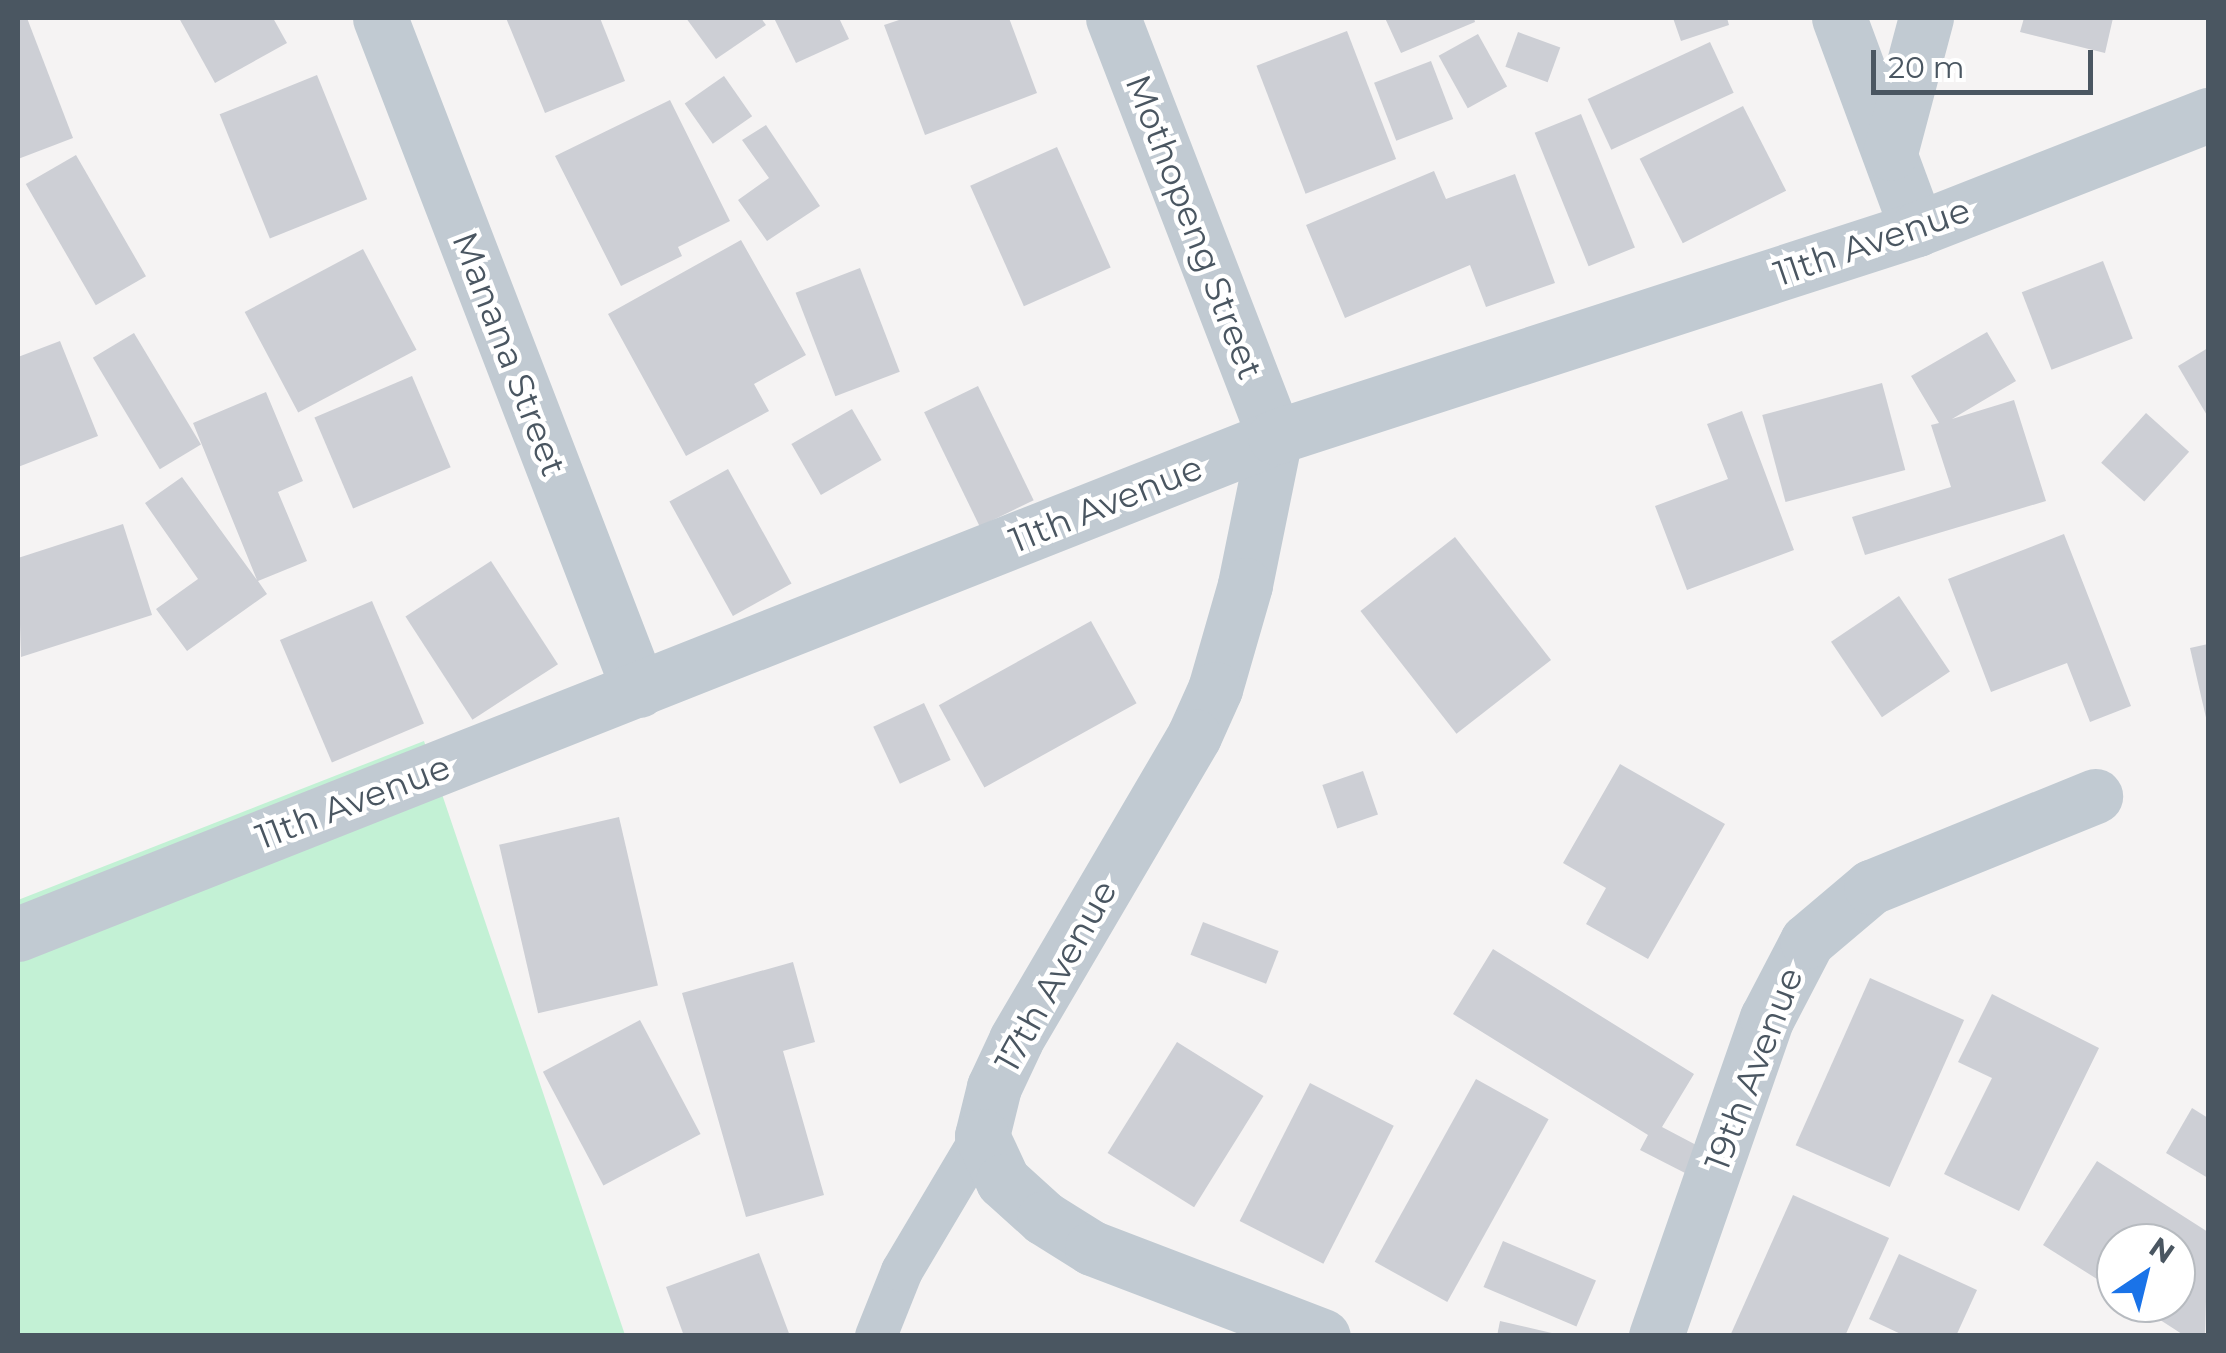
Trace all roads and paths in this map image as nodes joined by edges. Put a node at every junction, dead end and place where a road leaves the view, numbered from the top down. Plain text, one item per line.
1 (380, 18) edge
2 (1114, 18) edge
3 (1840, 18) edge
4 (1926, 18) edge
5 (2208, 115) edge
6 (1890, 153) junction
7 (1918, 229) junction
8 (1275, 437) junction
9 (639, 690) junction
10 (2095, 796) dead end
11 (18, 934) edge
12 (982, 1136) junction
13 (876, 1336) edge
14 (1323, 1336) edge
15 (1656, 1336) edge

1 - 9 street, Manana Street
2 - 8 street, Mothopeng Street
3 - 6 street
4 - 6 street
5 - 7 street, 11th Avenue
6 - 7 street
7 - 8 street, 11th Avenue
8 - 9 street, 11th Avenue
8 - 12 street, 17th Avenue
9 - 11 street, 11th Avenue
10 - 15 street, 19th Avenue
12 - 13 lane
12 - 14 street

